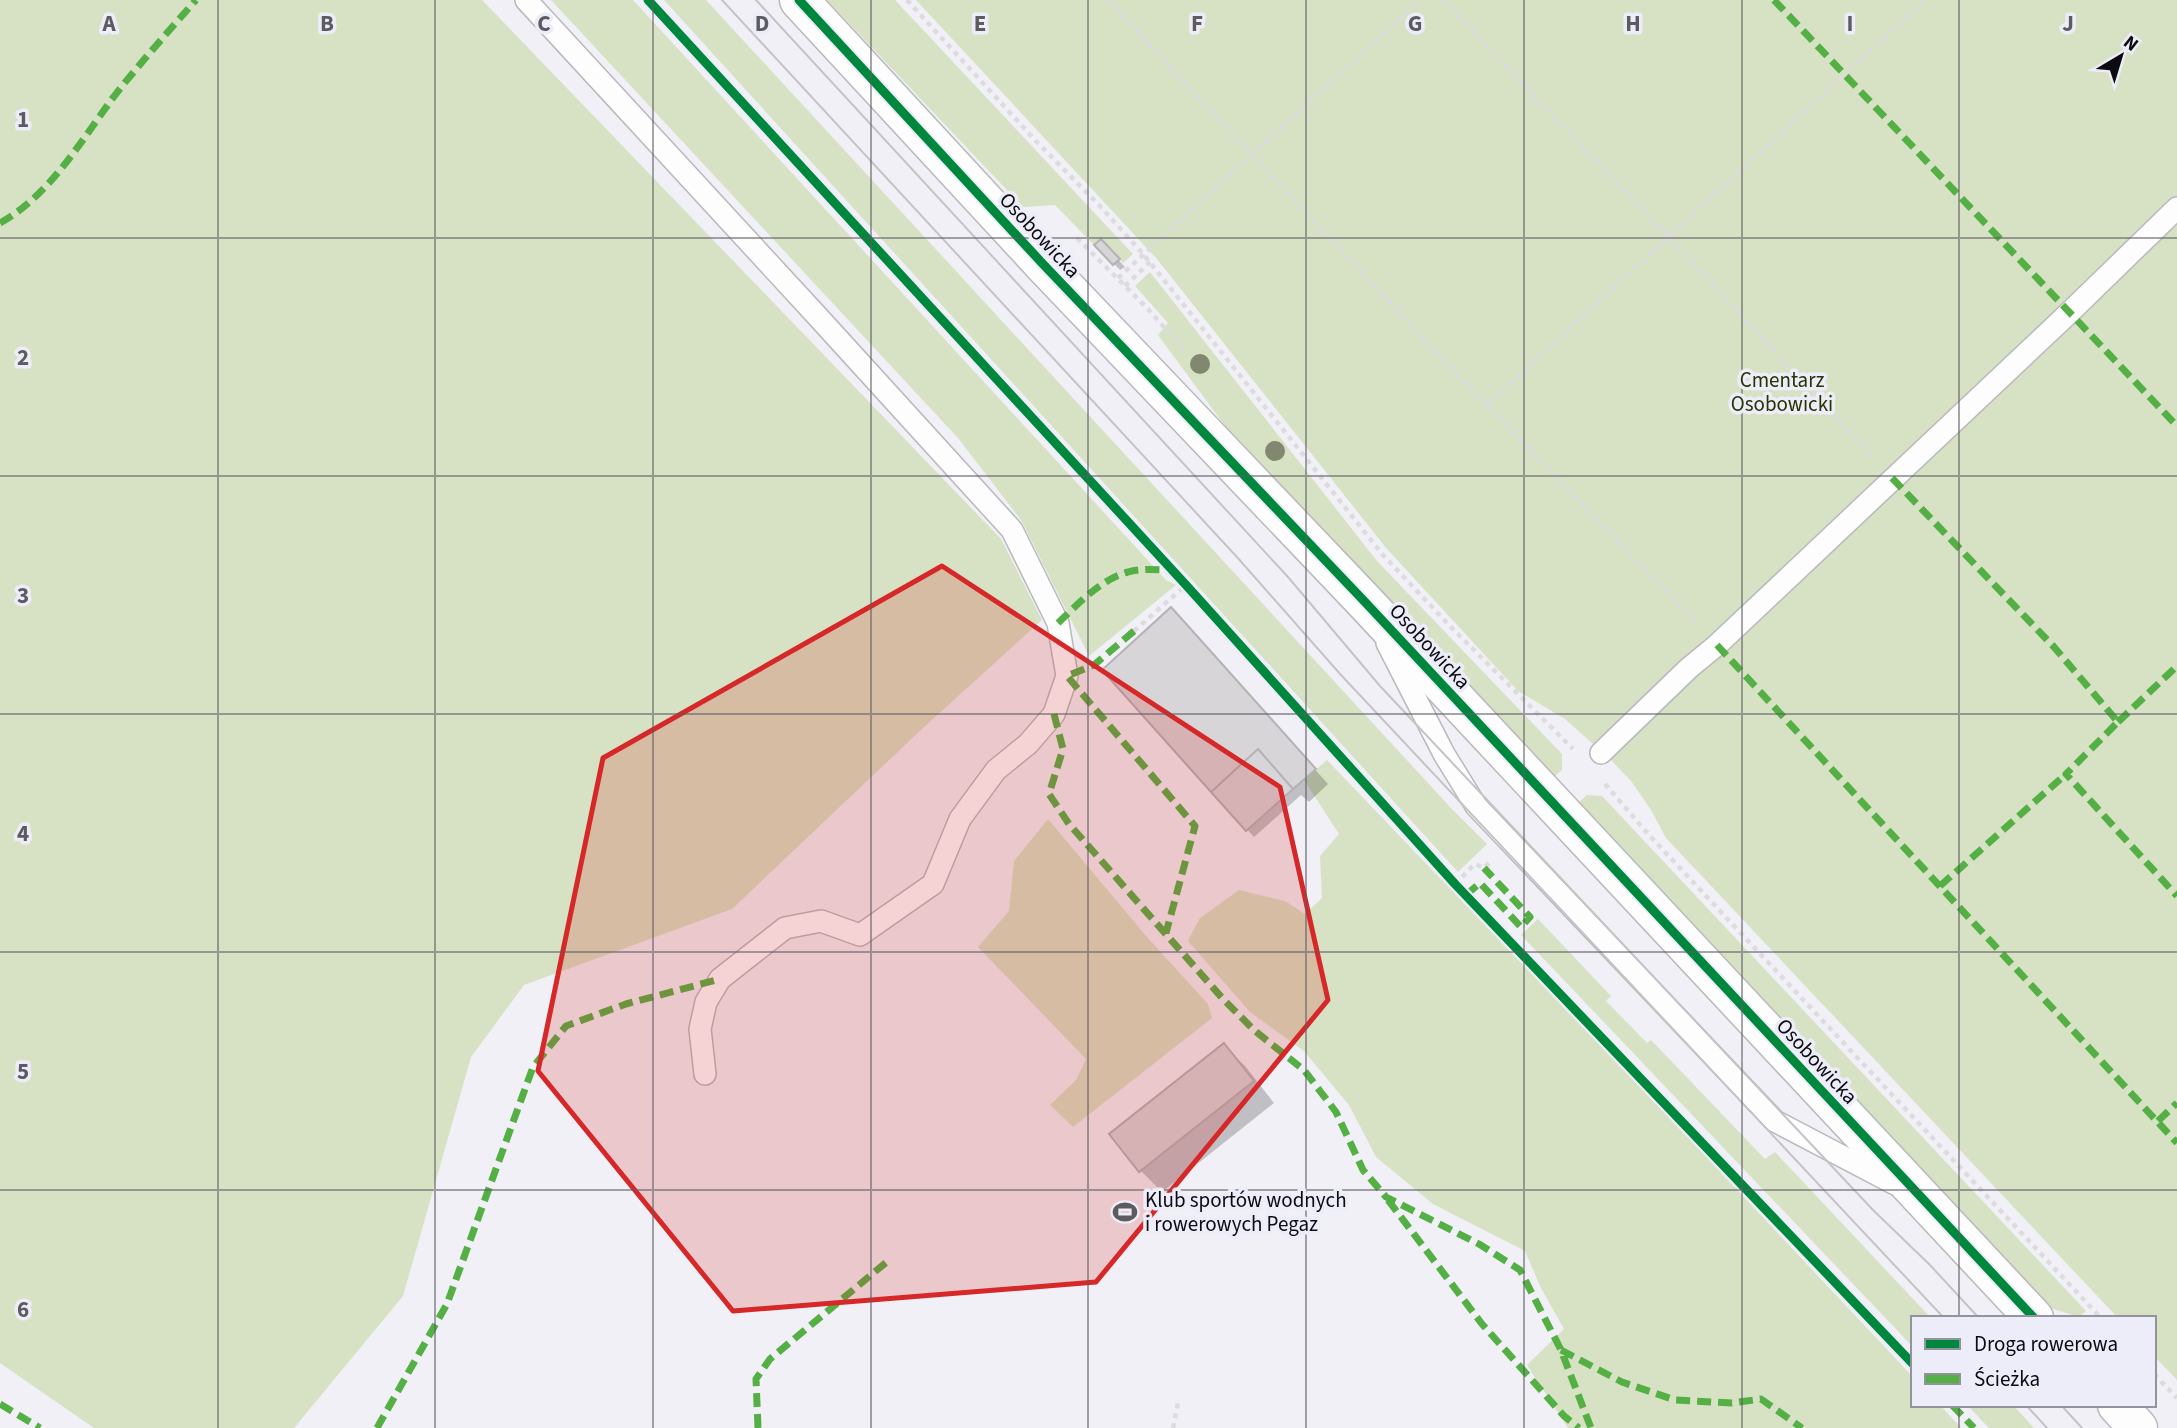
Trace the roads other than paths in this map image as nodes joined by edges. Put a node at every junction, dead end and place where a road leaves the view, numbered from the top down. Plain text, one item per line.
1 (526, 0) edge
2 (799, 0) edge
3 (2177, 208) edge
4 (1365, 602) junction
5 (1601, 753) dead end
6 (705, 1074) dead end
7 (1921, 1198) junction
8 (2032, 1316) edge
9 (2119, 1407) edge
10 (2138, 1428) edge

1 - 6 lane
2 - 4 street, Osobowicka
3 - 5 lane
4 - 7 street, Osobowicka
4 - 7 lane
7 - 8 street, Osobowicka
9 - 10 street

